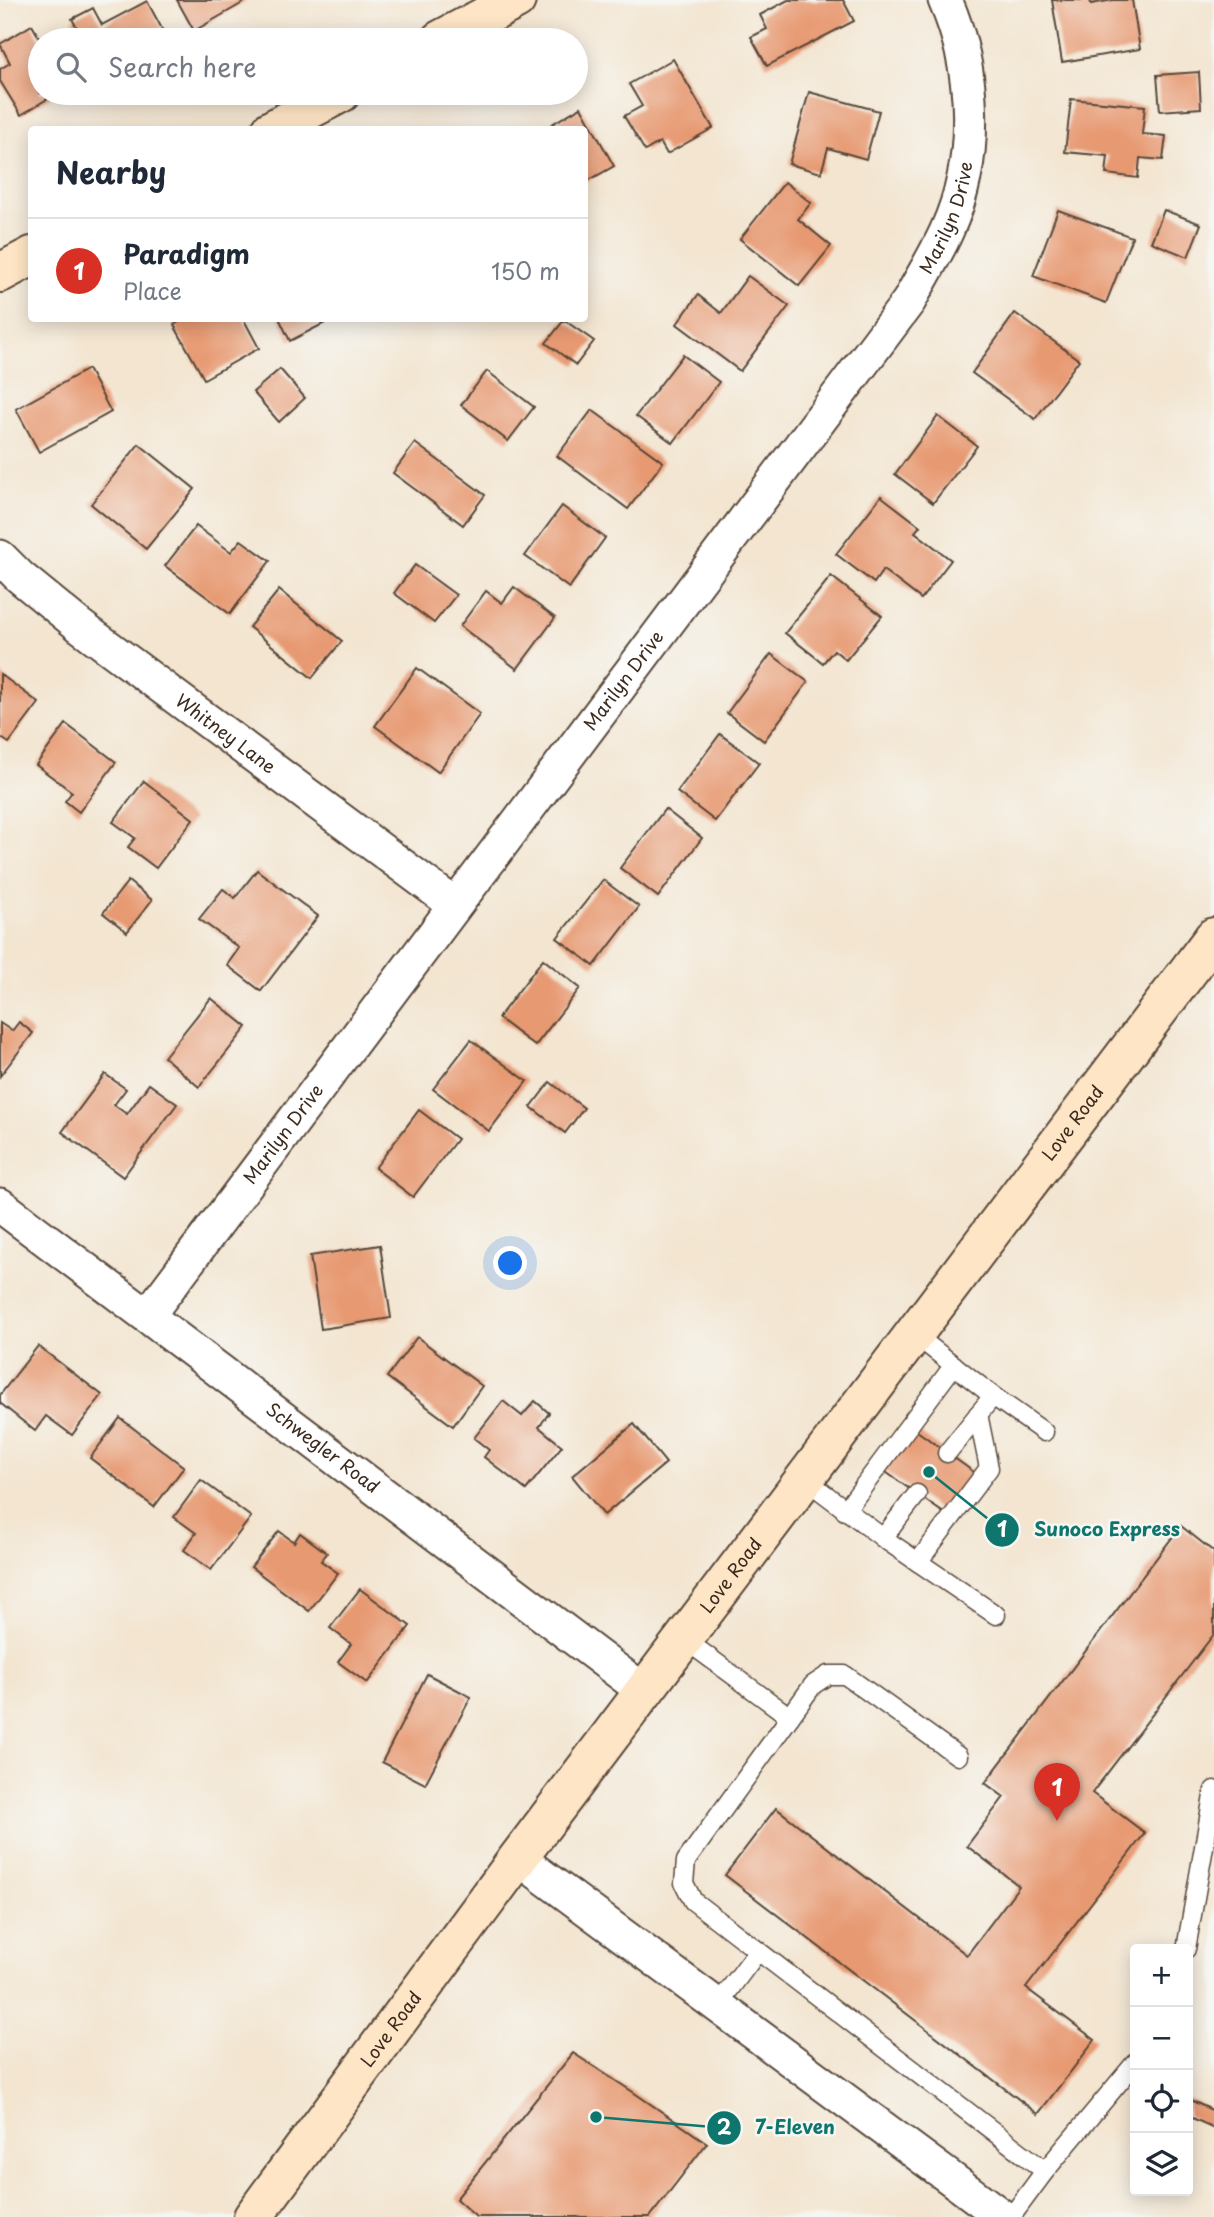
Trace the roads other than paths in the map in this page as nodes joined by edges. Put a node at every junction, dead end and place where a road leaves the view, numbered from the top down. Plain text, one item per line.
1 (516, 0) edge
2 (945, 0) edge
3 (463, 28) edge
4 (318, 105) edge
5 (279, 126) edge
6 (28, 258) edge
7 (0, 273) edge
8 (0, 556) edge
9 (455, 905) junction
10 (1214, 937) edge
11 (0, 1205) edge
12 (148, 1315) junction
13 (914, 1334) junction
14 (954, 1365) junction
15 (993, 1396) junction
16 (978, 1414) junction
17 (1044, 1432) dead end
18 (947, 1453) dead end
19 (805, 1479) junction
20 (917, 1494) dead end
21 (845, 1511) junction
22 (883, 1538) junction
23 (918, 1562) junction
24 (996, 1615) dead end
25 (684, 1639) junction
26 (644, 1691) junction
27 (790, 1717) junction
28 (958, 1756) dead end
29 (1214, 1790) edge
30 (518, 1858) junction
31 (1187, 1944) edge
32 (758, 1951) junction
33 (717, 2006) junction
34 (1130, 2069) edge
35 (1045, 2171) junction
36 (253, 2217) edge
37 (1003, 2217) edge
38 (1010, 2217) edge

1 - 3 street
2 - 9 street, Marilyn Drive
4 - 5 street
6 - 7 street
8 - 9 street, Whitney Lane
9 - 12 street, Marilyn Drive
10 - 13 street, Love Road
11 - 12 street, Schwegler Road
12 - 26 street, Schwegler Road
13 - 14 lane
13 - 19 street, Love Road
14 - 15 lane
14 - 21 lane
15 - 16 lane
15 - 17 lane
16 - 18 lane
16 - 23 lane
19 - 21 lane
19 - 25 street, Love Road
20 - 22 lane
21 - 22 lane
22 - 23 lane
23 - 24 lane
25 - 26 street, Love Road
25 - 27 lane
26 - 30 street, Love Road
27 - 28 lane
27 - 32 lane
29 - 31 lane
30 - 33 street
30 - 36 street, Love Road
32 - 33 lane
32 - 35 lane
33 - 37 street
34 - 35 lane
35 - 38 lane

